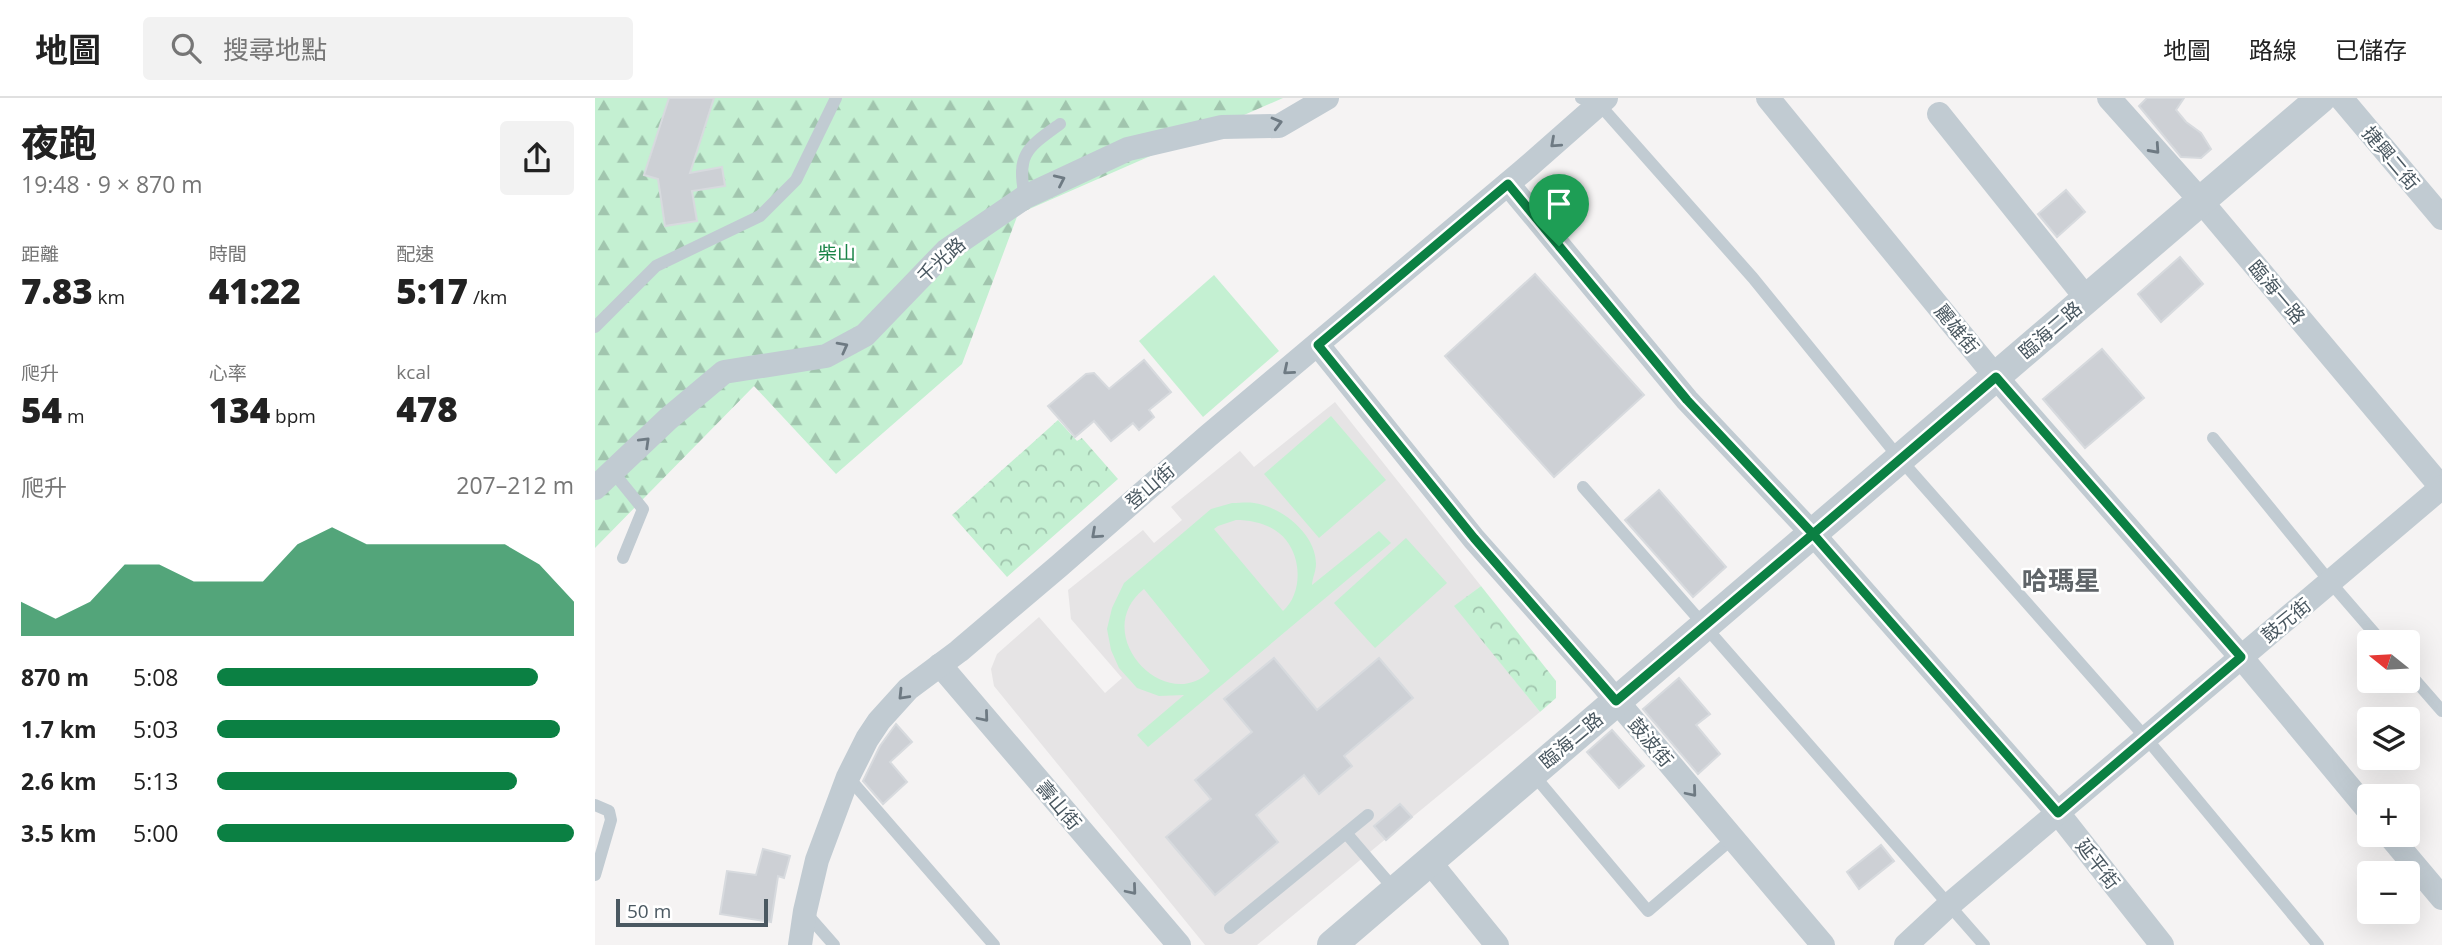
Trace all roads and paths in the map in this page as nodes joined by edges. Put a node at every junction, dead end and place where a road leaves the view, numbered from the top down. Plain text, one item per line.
1 (836, 98) edge
2 (1327, 98) edge
3 (1768, 98) edge
4 (2109, 98) edge
5 (2321, 98) edge
6 (2340, 98) edge
7 (1595, 100) edge
8 (1939, 114) dead end
9 (1060, 124) dead end
10 (1508, 184) junction
11 (1025, 197) junction
12 (2201, 201) junction
13 (2442, 218) edge
14 (2087, 299) junction
15 (595, 327) edge
16 (1318, 345) junction
17 (1996, 377) junction
18 (2213, 438) dead end
19 (1900, 459) junction
20 (604, 480) edge
21 (1583, 487) dead end
22 (2442, 487) edge
23 (1813, 534) junction
24 (623, 558) dead end
25 (2331, 583) junction
26 (1706, 625) junction
27 (2372, 630) edge
28 (2241, 657) junction
29 (940, 665) junction
30 (2420, 686) edge
31 (1616, 701) junction
32 (2442, 711) edge
33 (2145, 738) junction
34 (1532, 773) junction
35 (848, 777) junction
36 (2357, 797) edge
37 (595, 805) edge
38 (2058, 813) junction
39 (1368, 815) dead end
40 (1346, 833) junction
41 (1732, 839) junction
42 (2399, 847) edge
43 (1429, 861) junction
44 (595, 875) edge
45 (1395, 890) junction
46 (2442, 898) edge
47 (1949, 905) junction
48 (805, 911) junction
49 (1230, 929) dead end
50 (800, 945) edge
51 (834, 945) edge
52 (994, 945) edge
53 (1179, 945) edge
54 (1333, 945) edge
55 (1497, 945) edge
56 (1823, 945) edge
57 (1906, 945) edge
58 (1984, 945) edge
59 (2162, 945) edge
60 (2318, 945) edge

1 - 15 lane
11 -> 2 street, 千光路
3 - 17 street, 麗雄街
4 -> 12 street, 臨海一路
5 - 12 street, 臨海二路
6 - 13 street, 捷興二街
7 -> 10 street, 登山街
7 - 19 lane
8 - 14 street
9 - 11 lane
10 - 16 street, 登山街
10 - 23 street, 延平街
20 -> 11 street, 千光路
12 - 14 street, 臨海二路
12 - 22 street, 臨海一路
14 - 17 street, 臨海二路
16 -> 29 street, 登山街
16 - 31 street, 鼓波街
17 - 19 street, 臨海二路
17 - 28 street, 麗雄街
18 - 25 lane
19 - 23 street, 臨海二路
19 - 33 lane
20 - 24 lane
21 - 26 lane
22 - 25 street, 鼓元街
23 - 26 street, 臨海二路
23 - 38 street, 延平街
25 - 27 lane
25 - 28 street, 鼓元街
26 - 31 street, 臨海二路
26 - 47 lane
28 - 33 street, 鼓元街
28 - 36 street, 麗雄街
29 -> 35 street, 登山街
29 -> 53 street, 壽山街
30 - 32 lane
31 - 34 street, 臨海二路
31 -> 41 street, 鼓波街
33 - 38 street, 鼓元街
33 - 60 lane
34 - 41 lane
34 - 43 street, 臨海二路
35 - 48 street, 登山街
35 - 52 lane
37 - 44 lane
38 - 47 street, 鼓元街
38 - 59 street, 延平街
39 - 40 lane
40 - 45 lane
40 - 49 lane
41 - 56 street, 鼓波街
42 - 46 street
43 - 45 street, 臨海二路
43 - 55 street
45 - 54 street, 臨海二路
47 - 57 street, 鼓元街
47 - 58 lane
48 - 50 street, 登山街
48 - 51 lane

